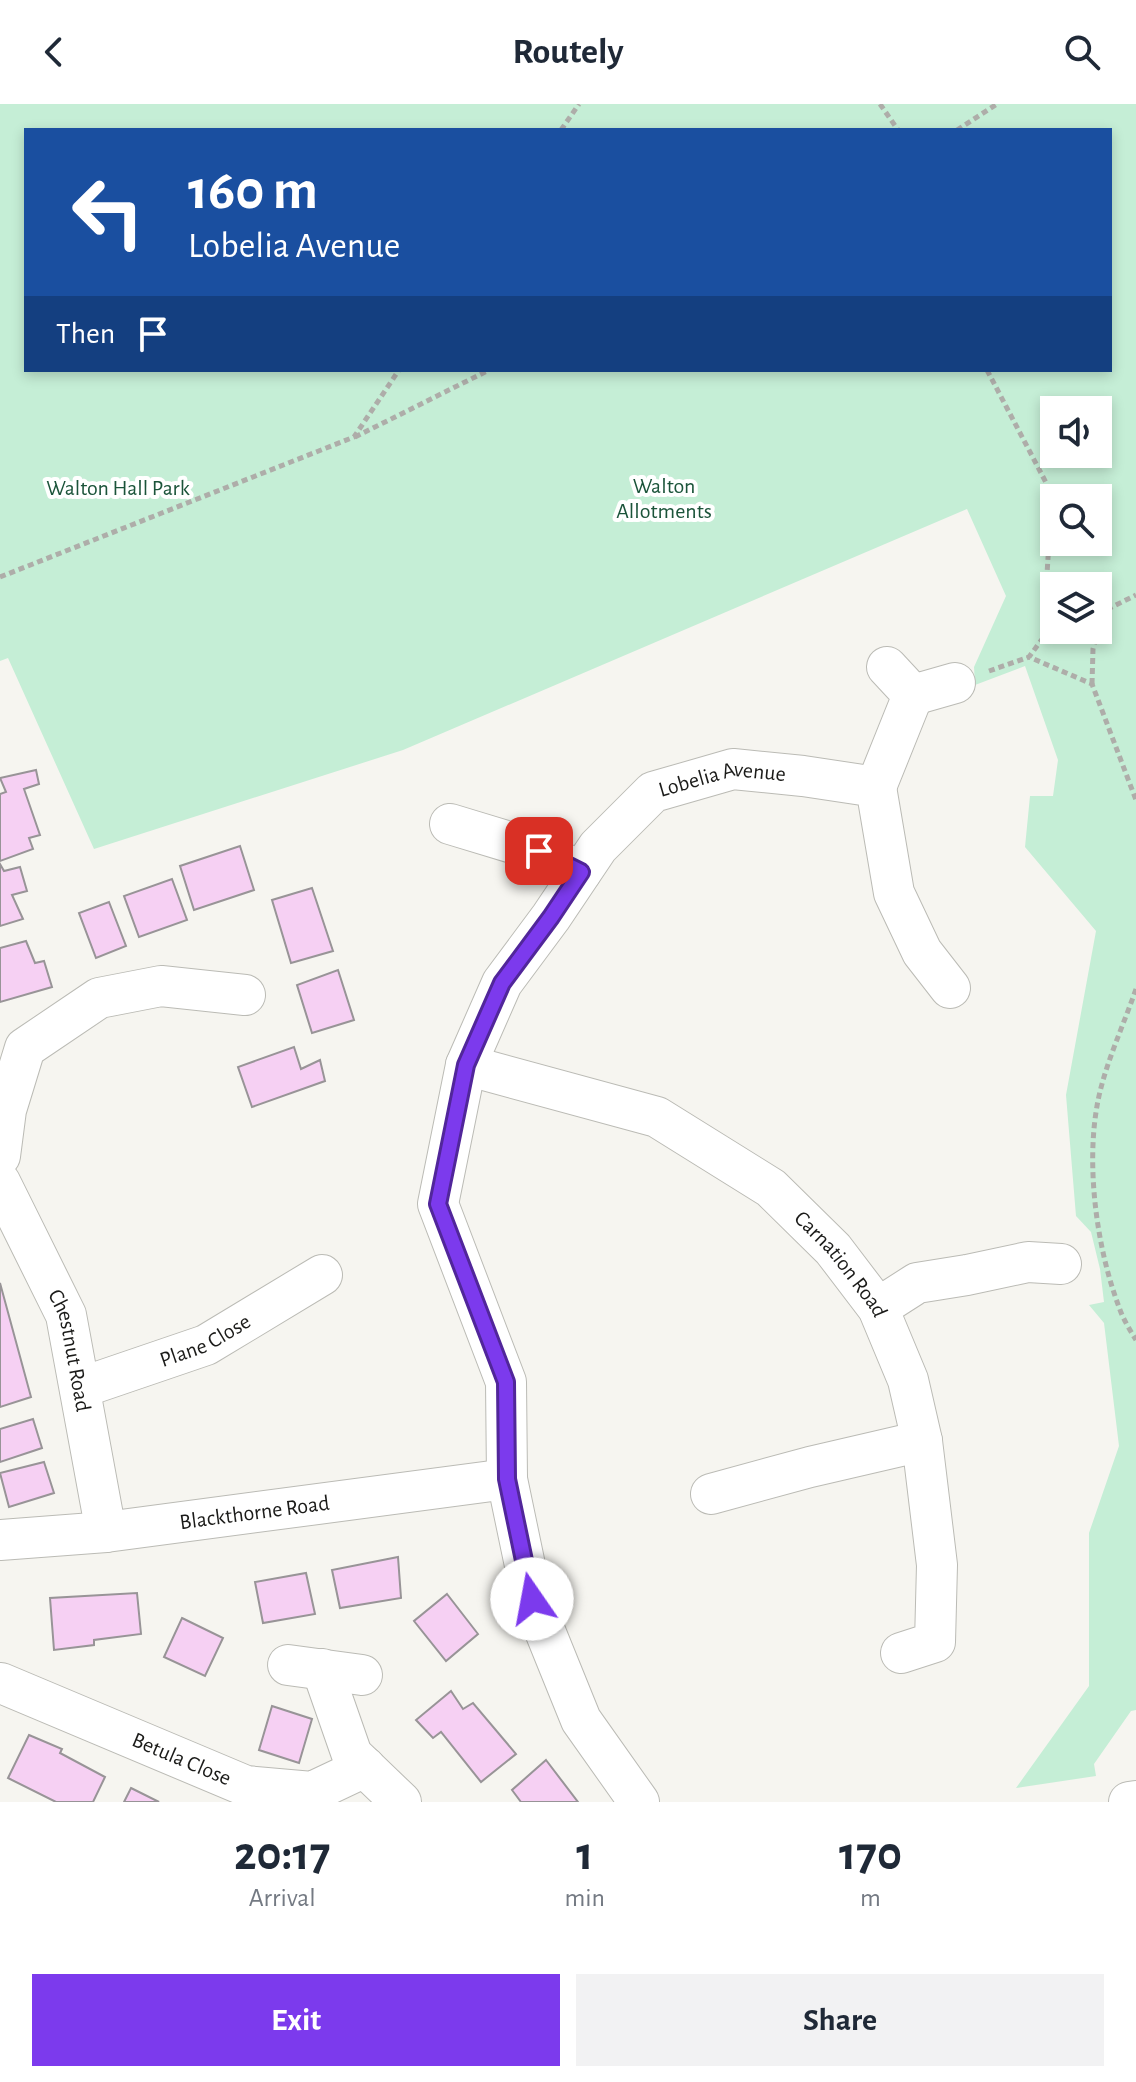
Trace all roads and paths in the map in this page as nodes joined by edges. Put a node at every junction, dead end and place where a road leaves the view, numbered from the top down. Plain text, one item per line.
1 (579, 104) edge
2 (880, 104) edge
3 (997, 104) edge
4 (562, 128) edge
5 (897, 128) edge
6 (960, 128) edge
7 (398, 372) edge
8 (485, 372) edge
9 (988, 372) edge
10 (354, 437) junction
11 (1046, 572) edge
12 (0, 577) edge
13 (1136, 595) edge
14 (1112, 607) edge
15 (1040, 642) edge
16 (1094, 644) edge
17 (1029, 657) junction
18 (955, 683) joint
19 (1092, 684) junction
20 (876, 787) junction
21 (1136, 800) edge
22 (450, 824) dead end
23 (581, 872) junction
24 (950, 988) dead end
25 (1136, 989) edge
26 (245, 995) dead end
27 (13, 1038) edge
28 (466, 1065) junction
29 (0, 1156) edge
30 (0, 1182) edge
31 (1061, 1264) dead end
32 (322, 1275) dead end
33 (878, 1308) junction
34 (1136, 1340) edge
35 (80, 1388) junction
36 (922, 1441) junction
37 (507, 1479) junction
38 (711, 1494) dead end
39 (106, 1532) junction
40 (0, 1540) edge
41 (901, 1653) dead end
42 (362, 1675) dead end
43 (1, 1683) edge
44 (365, 1767) junction
45 (1136, 1801) edge
46 (401, 1802) edge
47 (639, 1802) edge
48 (1129, 1802) edge

1 - 4 path
2 - 5 path
3 - 6 path
7 - 10 path
8 - 10 path
9 - 11 path
10 - 12 path
13 - 14 path
15 - 17 path
16 - 19 path
17 - 18 path
17 - 19 path
18 - 20 street
19 - 21 path
20 - 23 street, Lobelia Avenue
20 - 24 street
22 - 23 street
23 - 28 street, Lobelia Avenue
25 - 34 path
26 - 27 street
27 - 29 street
28 - 33 street, Carnation Road
28 - 37 street, Lobelia Avenue
30 - 35 street, Chestnut Road
31 - 33 street
32 - 35 street, Plane Close
33 - 36 street, Carnation Road
35 - 39 street, Chestnut Road
36 - 38 street
36 - 41 street, Carnation Road
37 - 39 street, Blackthorne Road
37 - 47 street, Lobelia Avenue
39 - 40 street, Blackthorne Road
42 - 44 street
43 - 44 street, Betula Close
44 - 46 street
45 - 48 street

